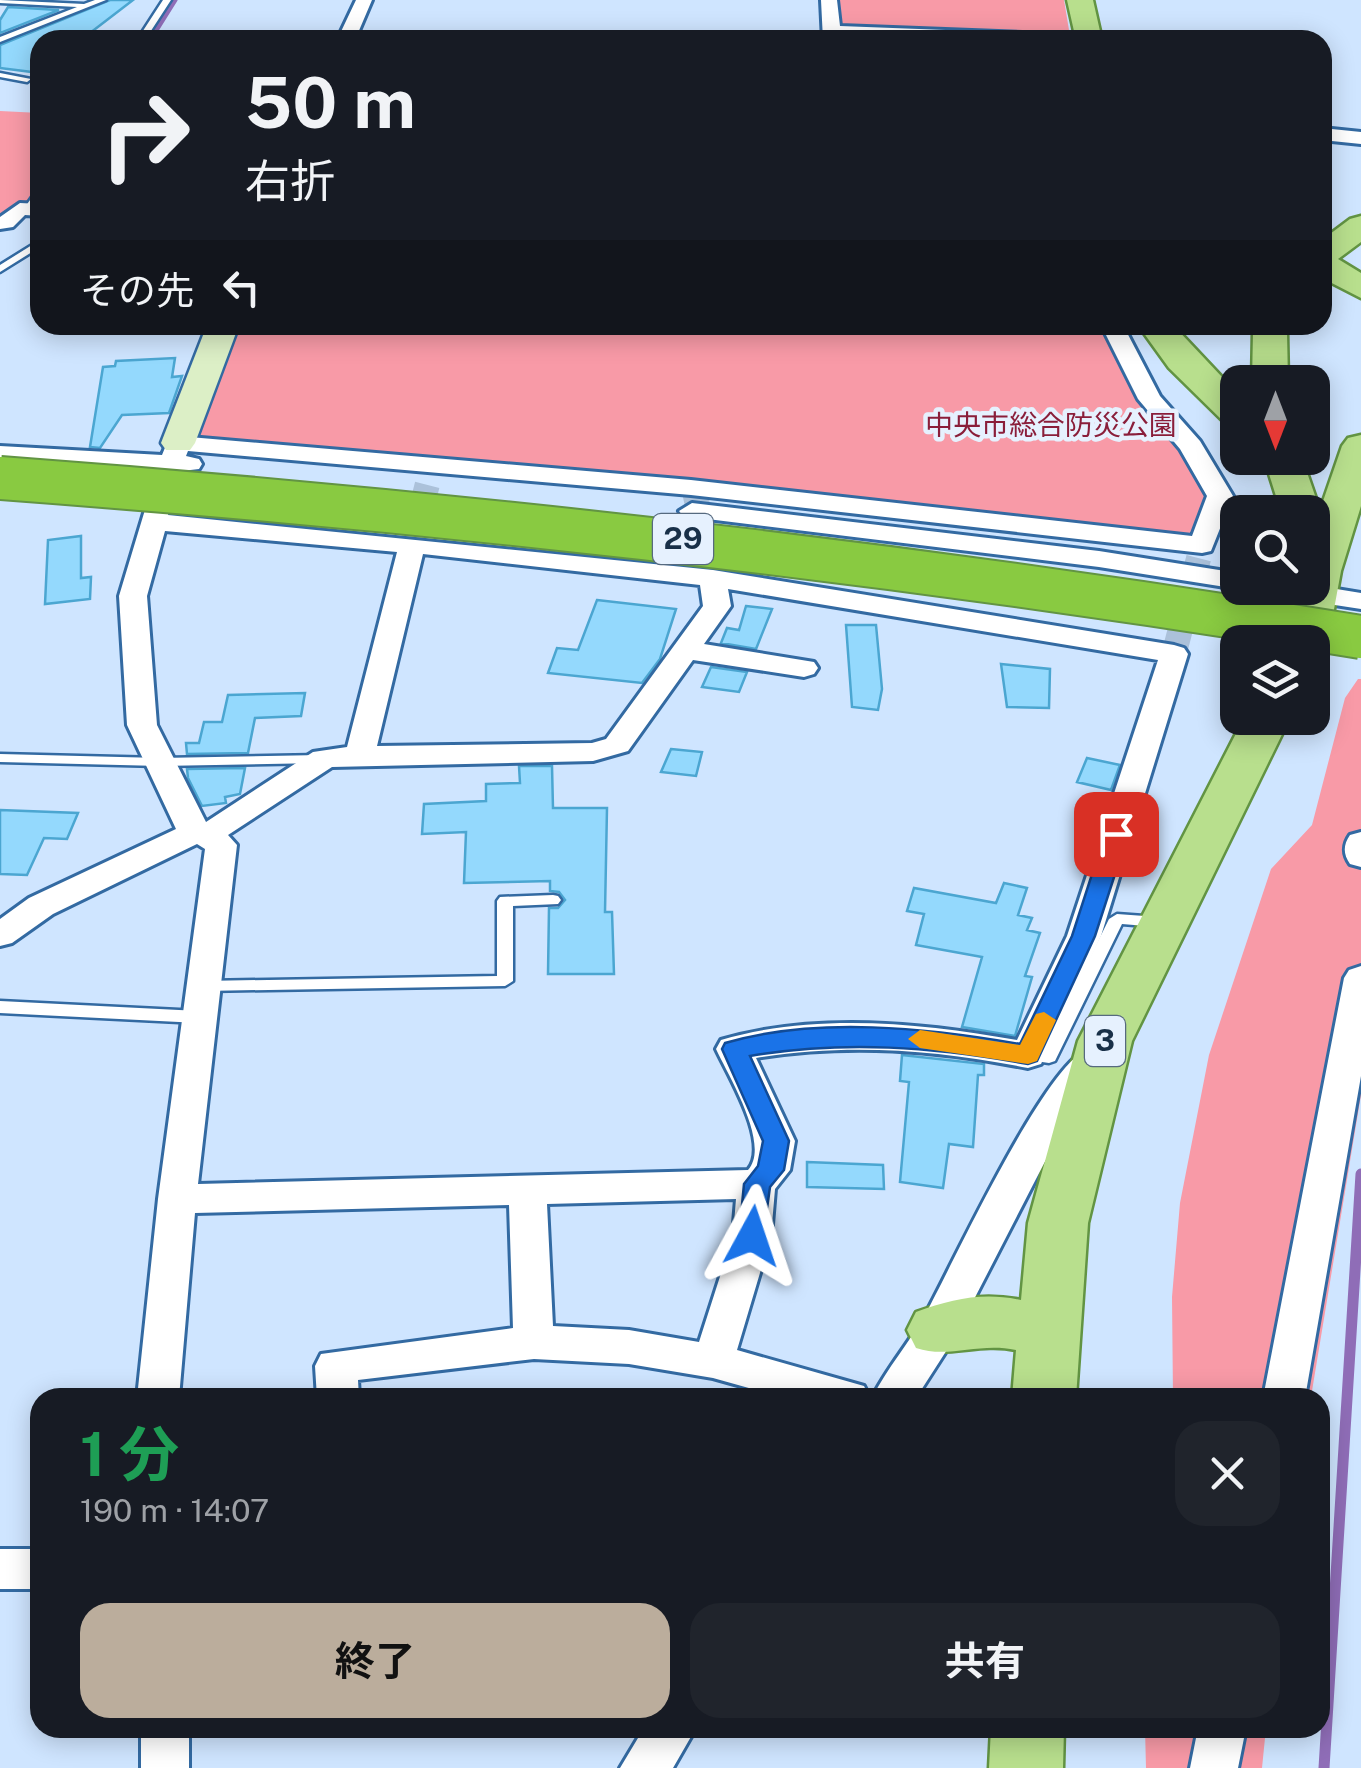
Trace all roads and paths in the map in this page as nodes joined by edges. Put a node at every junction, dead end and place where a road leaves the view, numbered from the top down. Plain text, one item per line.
1 (102, 0) edge
2 (166, 0) edge
3 (364, 0) edge
4 (829, 0) edge
5 (1080, 0) edge
6 (0, 1) edge
7 (88, 6) junction
8 (80, 20) dead end
9 (147, 30) edge
10 (350, 30) edge
11 (832, 30) edge
12 (1087, 30) edge
13 (0, 40) edge
14 (0, 75) edge
15 (27, 79) dead end
16 (1332, 135) edge
17 (1361, 138) edge
18 (30, 206) edge
19 (0, 223) edge
20 (1361, 226) edge
21 (30, 250) edge
22 (1332, 256) edge
23 (1332, 266) edge
24 (0, 269) edge
25 (1361, 288) edge
26 (219, 335) edge
27 (1117, 335) edge
28 (1163, 335) edge
29 (1270, 335) edge
30 (1270, 365) edge
31 (1220, 397) edge
32 (1361, 446) edge
33 (174, 452) junction
34 (0, 453) edge
35 (0, 462) edge
36 (0, 478) edge
37 (0, 494) edge
38 (156, 513) junction
39 (1330, 520) edge
40 (412, 544) junction
41 (713, 578) junction
42 (1220, 578) edge
43 (1330, 588) edge
44 (1361, 602) edge
45 (1361, 617) edge
46 (1220, 632) edge
47 (1361, 638) edge
48 (686, 650) junction
49 (804, 668) dead end
50 (1259, 735) edge
51 (360, 755) junction
52 (0, 758) edge
53 (324, 759) junction
54 (160, 762) junction
55 (202, 833) junction
56 (1361, 842) edge
57 (1361, 856) edge
58 (553, 900) dead end
59 (1162, 922) junction
60 (0, 935) edge
61 (1361, 978) edge
62 (201, 1001) junction
63 (0, 1007) edge
64 (1104, 1042) junction
65 (1028, 1055) junction
66 (757, 1184) junction
67 (526, 1191) junction
68 (177, 1199) junction
69 (938, 1330) junction
70 (1046, 1332) junction
71 (534, 1342) junction
72 (713, 1361) junction
73 (159, 1388) edge
74 (337, 1388) edge
75 (812, 1388) edge
76 (900, 1388) edge
77 (1044, 1388) edge
78 (1286, 1388) edge
79 (0, 1569) edge
80 (30, 1569) edge
81 (165, 1738) edge
82 (665, 1738) edge
83 (1028, 1738) edge
84 (1220, 1738) edge
85 (164, 1768) edge
86 (644, 1768) edge
87 (1026, 1768) edge
88 (1214, 1768) edge

1 - 7 lane
2 - 9 lane
3 - 10 street
4 - 11 street
5 - 12 main road
6 - 7 lane
7 - 8 lane
7 - 13 lane
14 - 15 lane
16 - 17 street
18 - 19 street
20 - 22 main road
21 - 24 lane
23 - 25 main road
26 - 33 street
27 - 33 street
28 - 31 main road
29 - 30 main road
32 - 39 main road
33 - 34 street
33 - 38 street
33 - 42 street
35 - 45 highway, 29
36 - 47 highway, 29, bridge
37 - 38 street
38 - 40 street
38 - 46 street
38 - 54 street
40 - 41 street
40 - 51 street
41 - 48 street
41 - 65 street
43 - 44 street
48 - 49 street
48 - 51 street
50 - 59 main road, 3
51 - 53 street
52 - 54 lane
53 - 54 lane
53 - 55 street
54 - 55 street
55 - 60 street
55 - 62 street
56 - 57 street
58 - 62 lane
59 - 64 main road, 3
59 - 65 lane
61 - 78 street
62 - 63 lane
62 - 68 street
64 - 69 street
64 - 70 main road, 3
65 - 66 street
66 - 67 street
66 - 72 street
67 - 68 street
67 - 71 street
68 - 73 street
69 - 70 main road
69 - 76 street
70 - 77 main road, 3
71 - 72 street
71 - 74 street
72 - 75 street
79 - 80 street
81 - 85 street
82 - 86 street
83 - 87 main road
84 - 88 street

